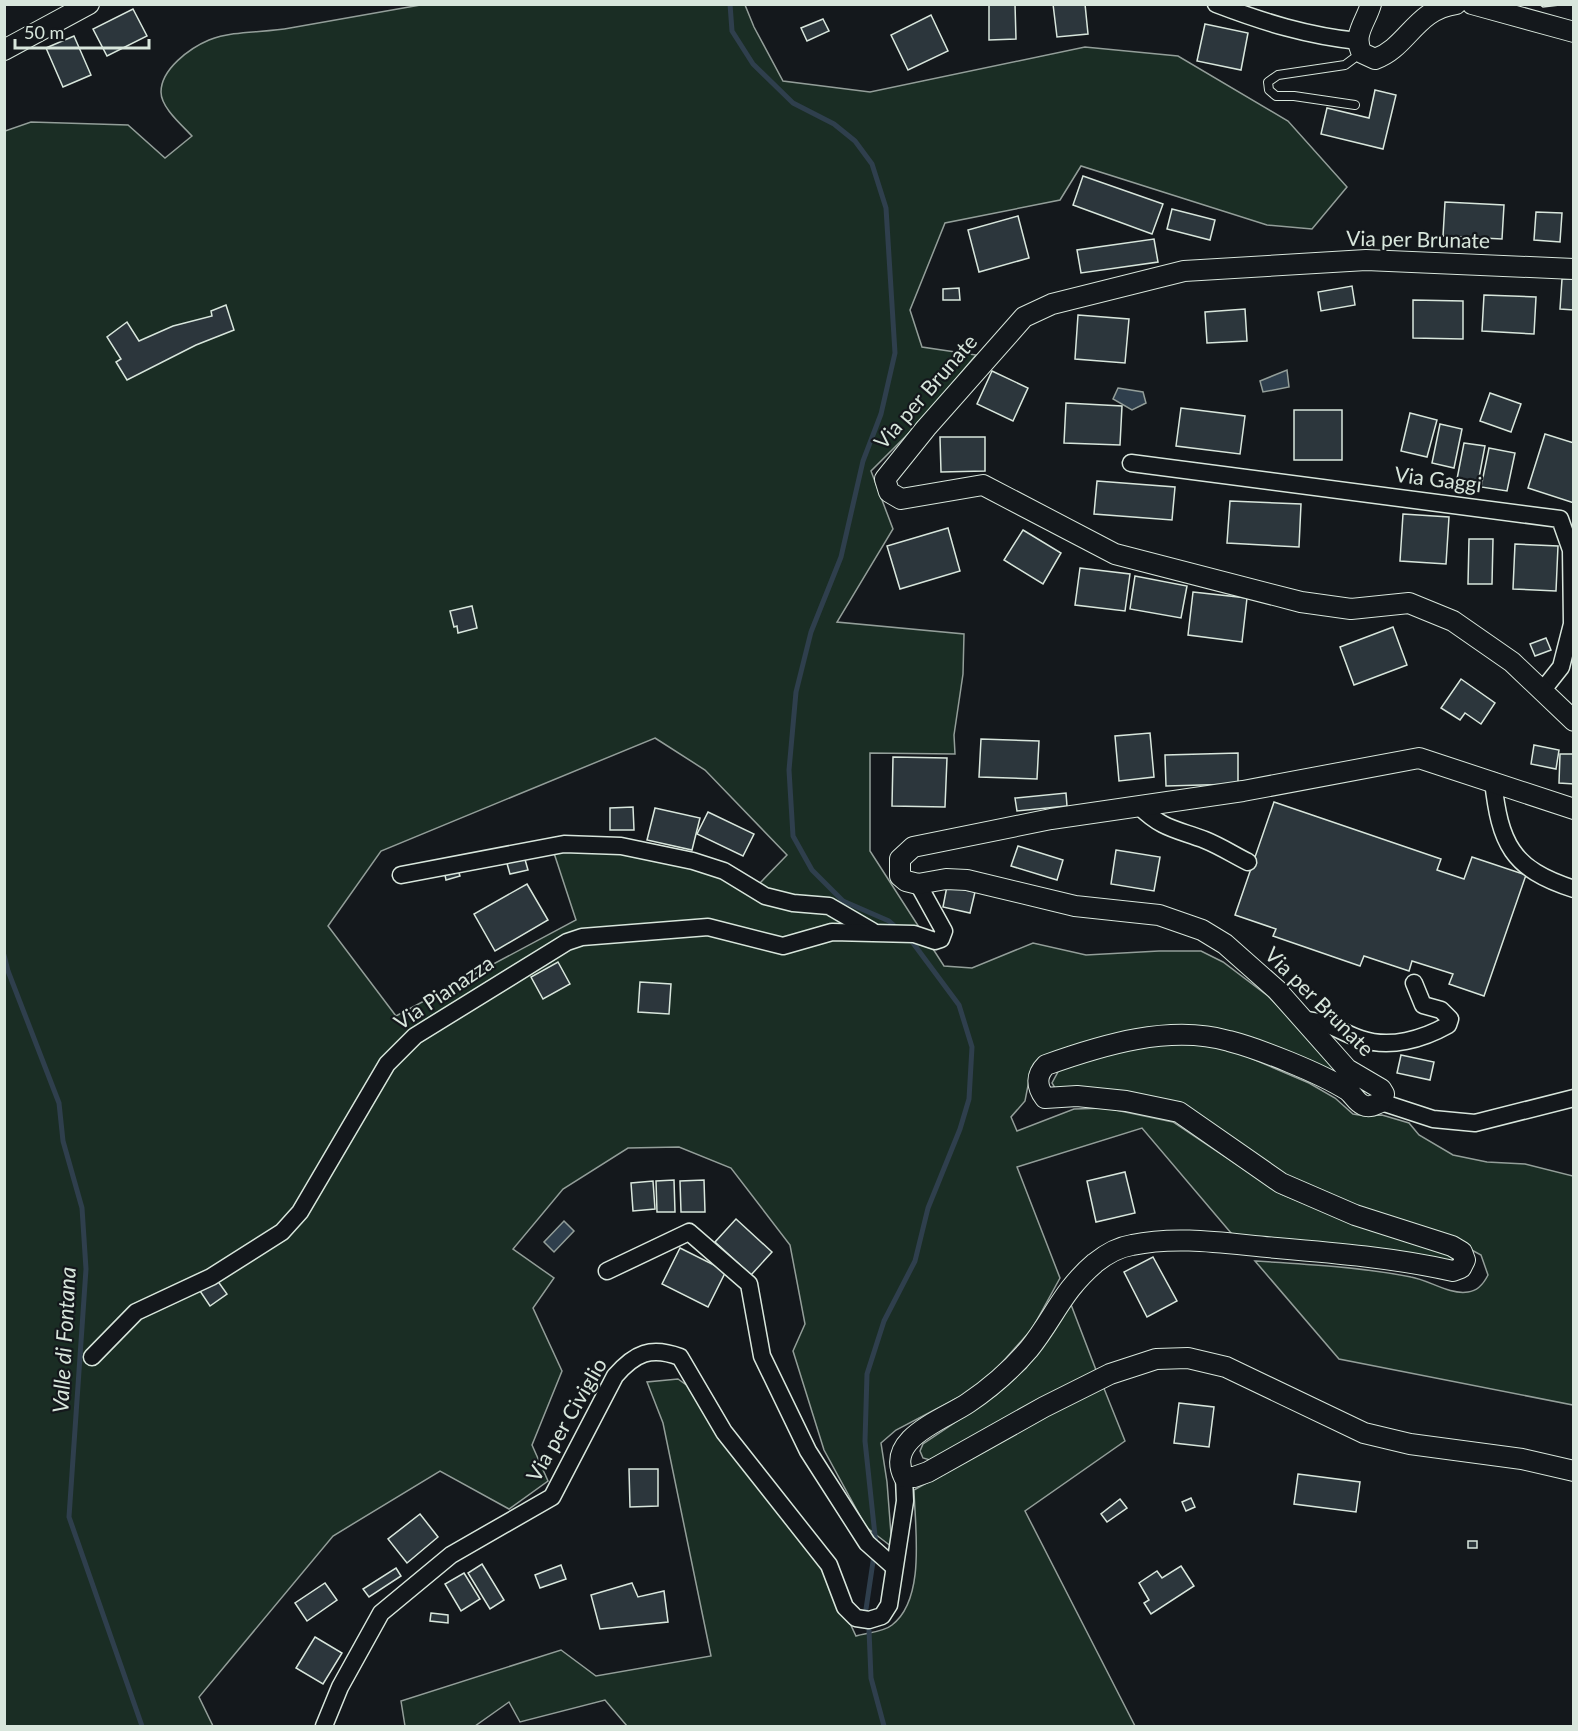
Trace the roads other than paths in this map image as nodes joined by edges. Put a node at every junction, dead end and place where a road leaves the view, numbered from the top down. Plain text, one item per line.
1 (89, 4) edge
2 (1216, 4) edge
3 (1371, 4) edge
4 (1456, 4) edge
5 (1472, 4) edge
6 (1574, 32) edge
7 (1360, 47) junction
8 (4, 50) edge
9 (1355, 105) dead end
10 (1574, 269) edge
11 (1131, 463) dead end
12 (1542, 691) junction
13 (1574, 721) edge
14 (1493, 781) junction
15 (1139, 806) junction
16 (1574, 809) edge
17 (1248, 862) dead end
18 (400, 875) dead end
19 (918, 884) junction
20 (1574, 889) edge
21 (873, 931) junction
22 (1414, 983) dead end
23 (1304, 1020) junction
24 (1574, 1098) edge
25 (1381, 1102) junction
26 (607, 1271) dead end
27 (92, 1357) dead end
28 (1574, 1472) edge
29 (904, 1477) junction
30 (894, 1567) junction
31 (324, 1726) edge

1 - 8 street
2 - 7 street
3 - 7 street
4 - 7 street
5 - 6 street
7 - 9 lane
10 - 12 street, Via per Brunate
11 - 12 street, Via Gaggi
12 - 13 street, Via per Brunate
14 - 15 street
14 - 16 street
14 - 20 street
15 - 17 street
15 - 19 street
18 - 21 street, Via Pianazza
19 - 21 street, Via Pianazza
19 - 23 street, Via per Brunate
21 - 27 street, Via Pianazza
22 - 23 street
23 - 25 street, Via per Brunate
24 - 25 street
25 - 29 street, Via per Brunate
26 - 30 street
28 - 29 street
29 - 30 street, Via per Civiglio
30 - 31 street, Via per Civiglio

